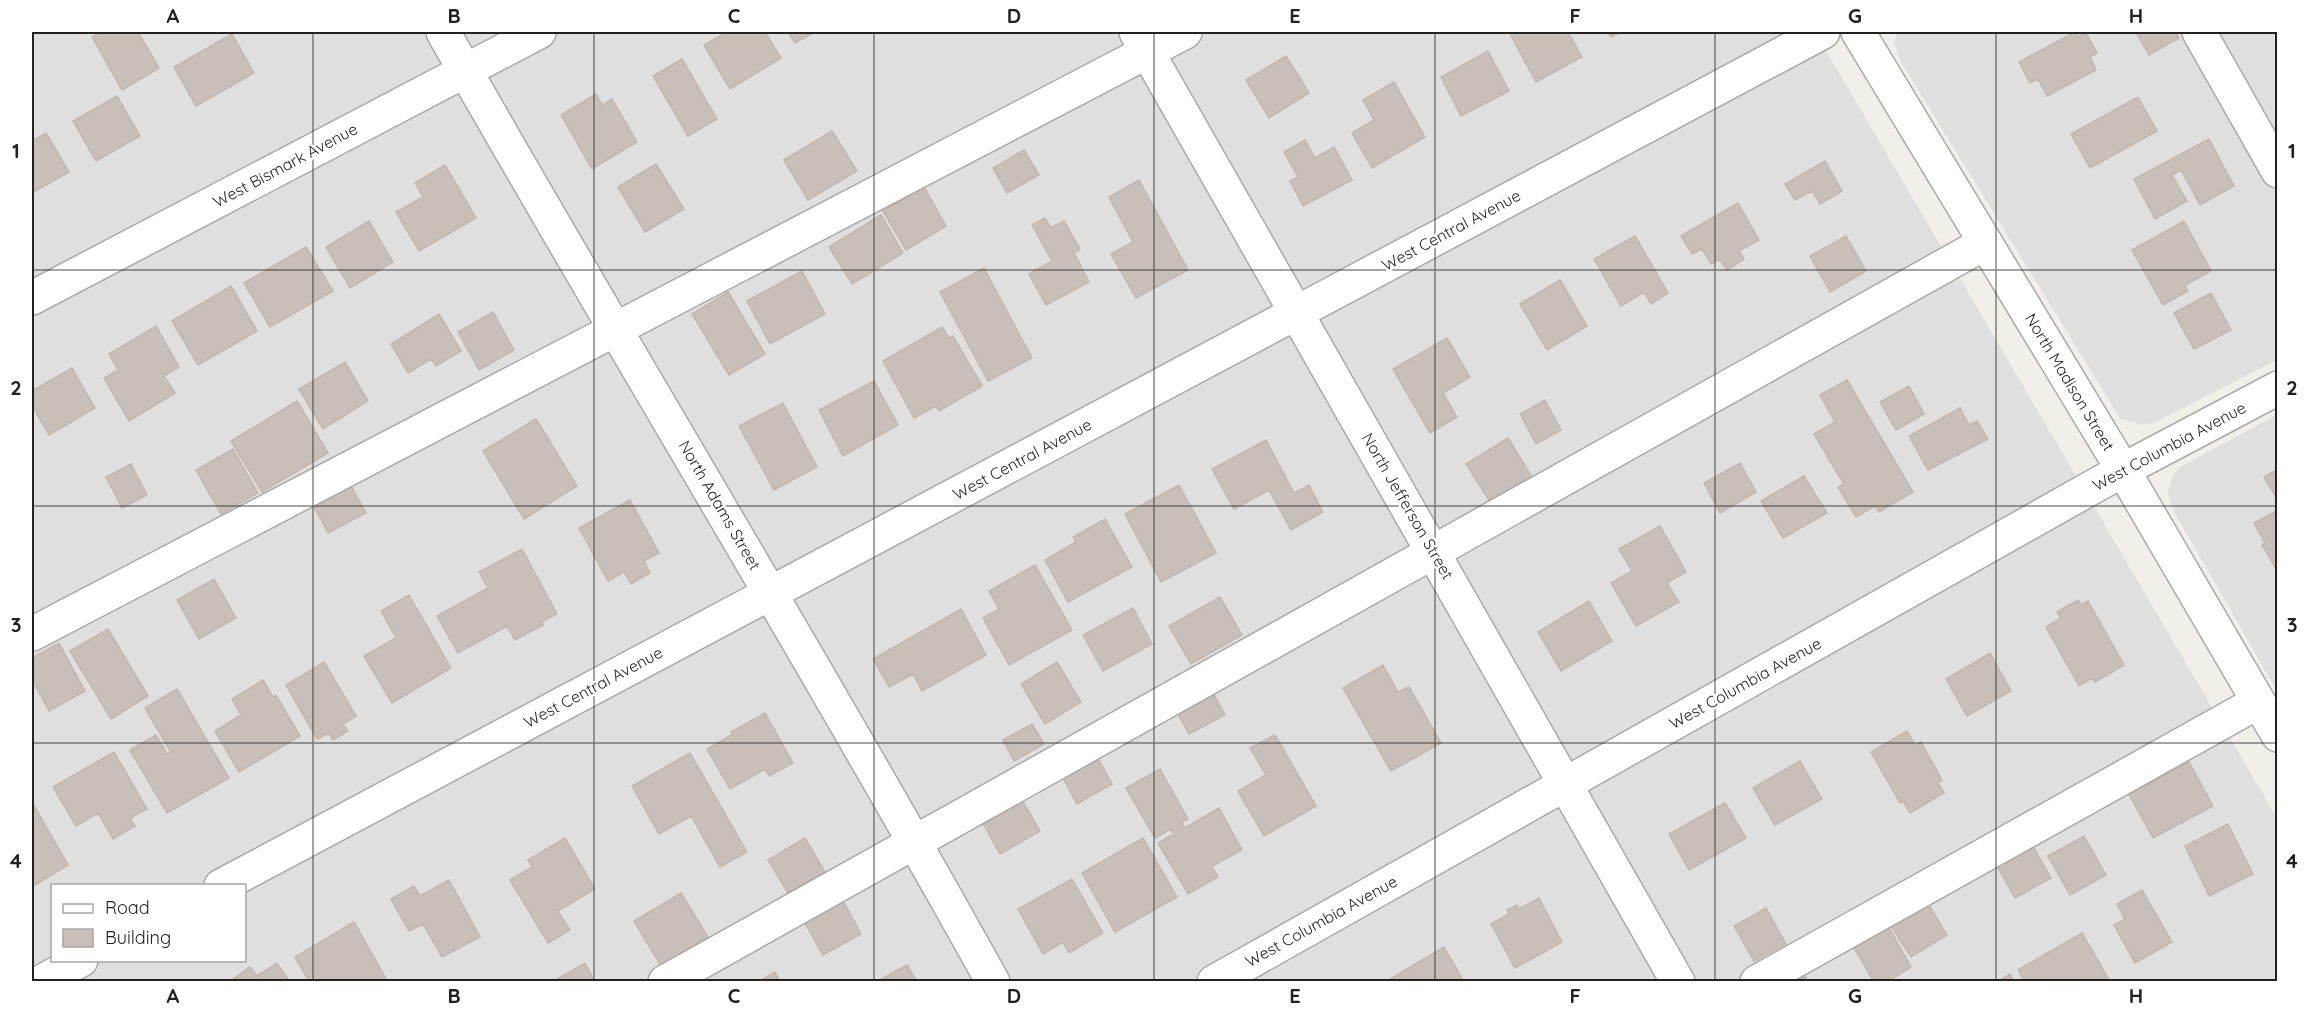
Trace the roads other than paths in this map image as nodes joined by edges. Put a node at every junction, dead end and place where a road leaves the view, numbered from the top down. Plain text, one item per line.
1 (443, 32) edge
2 (539, 32) edge
3 (1185, 32) edge
4 (1823, 32) edge
5 (1858, 32) edge
6 (2199, 32) edge
7 (1142, 41) edge
8 (465, 70) junction
9 (2277, 171) edge
10 (1985, 243) junction
11 (32, 298) edge
12 (1298, 312) junction
13 (616, 327) junction
14 (2277, 388) edge
15 (2123, 470) junction
16 (1434, 551) junction
17 (771, 592) junction
18 (32, 634) edge
19 (2258, 702) junction
20 (2277, 735) edge
21 (1566, 783) junction
22 (914, 841) junction
23 (223, 884) edge
24 (77, 962) edge
25 (41, 981) edge
26 (665, 981) edge
27 (993, 981) edge
28 (1214, 981) edge
29 (1678, 981) edge
30 (1756, 981) edge

1 - 8 street, North Adams Street
2 - 8 street, West Bismark Avenue
3 - 7 street
4 - 12 street, West Central Avenue
5 - 10 street, North Madison Street
6 - 9 street
7 - 12 street, North Jefferson Street
7 - 13 street
8 - 11 street, West Bismark Avenue
8 - 13 street, North Adams Street
10 - 15 street, North Madison Street
10 - 16 street
12 - 16 street, North Jefferson Street
12 - 17 street, West Central Avenue
13 - 17 street, North Adams Street
13 - 18 street
14 - 15 street, West Columbia Avenue
15 - 19 street, North Madison Street
15 - 21 street, West Columbia Avenue
16 - 21 street, North Jefferson Street
16 - 22 street
17 - 22 street, North Adams Street
17 - 23 street, West Central Avenue
19 - 20 street, North Madison Street
19 - 30 street
21 - 28 street, West Columbia Avenue
21 - 29 street, North Jefferson Street
22 - 26 street
22 - 27 street, North Adams Street
24 - 25 street

